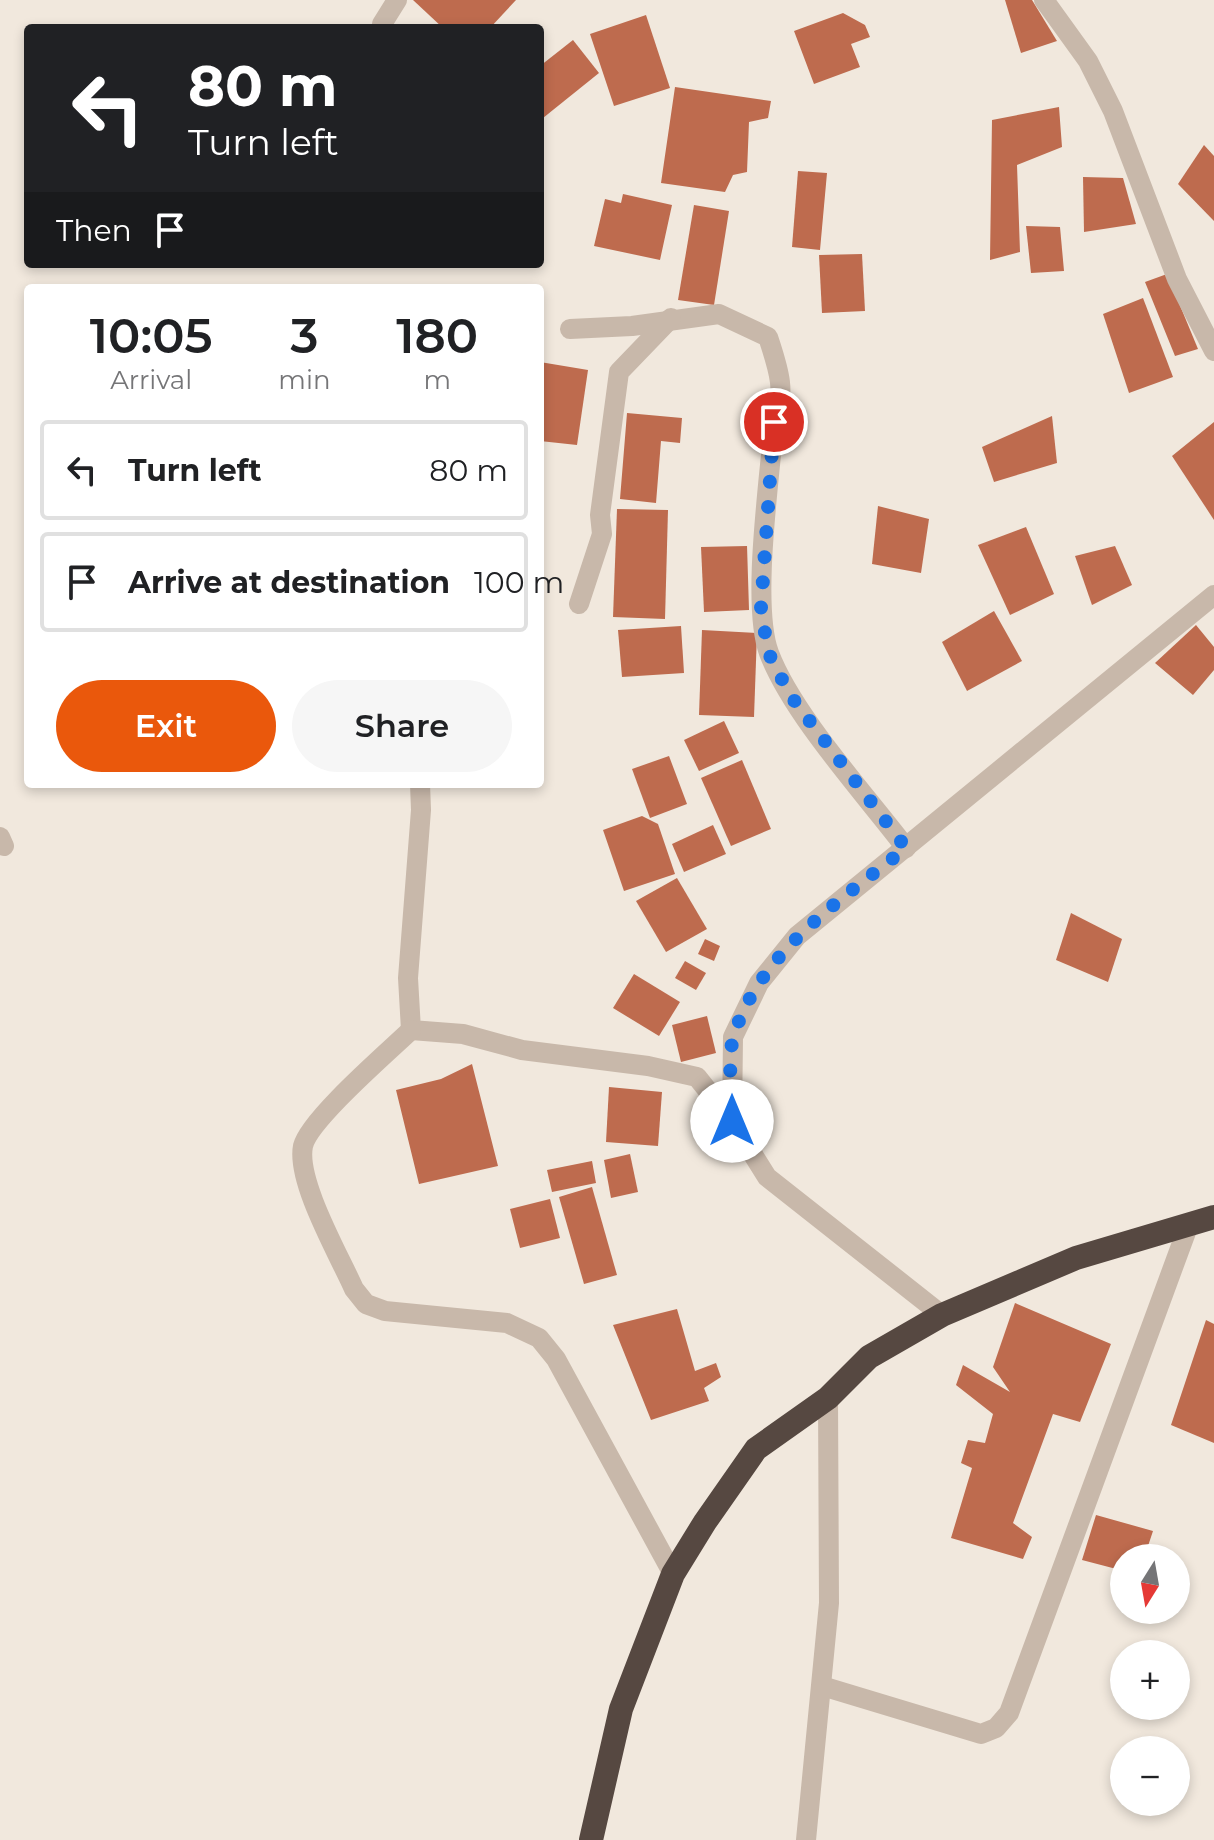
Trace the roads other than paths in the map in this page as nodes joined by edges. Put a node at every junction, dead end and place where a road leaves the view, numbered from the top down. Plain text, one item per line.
1 (397, 0) edge
2 (1044, 0) edge
3 (382, 24) dead end
4 (671, 318) junction
5 (570, 329) dead end
6 (1214, 351) edge
7 (1214, 595) edge
8 (579, 604) dead end
9 (420, 788) edge
10 (906, 848) junction
11 (411, 1030) junction
12 (732, 1121) junction
13 (1214, 1217) edge
14 (1189, 1224) junction
15 (942, 1315) junction
16 (828, 1398) junction
17 (673, 1574) junction
18 (822, 1686) junction
19 (591, 1840) edge
20 (806, 1840) edge

1 - 3 street
2 - 6 street
4 - 5 street
4 - 8 street
4 - 10 street
7 - 10 street
9 - 11 street
10 - 12 street
11 - 12 street
11 - 17 street
12 - 15 street
13 - 14 highway
14 - 15 highway
14 - 18 street
15 - 16 highway
16 - 17 highway
16 - 18 street
17 - 19 highway
18 - 20 street

